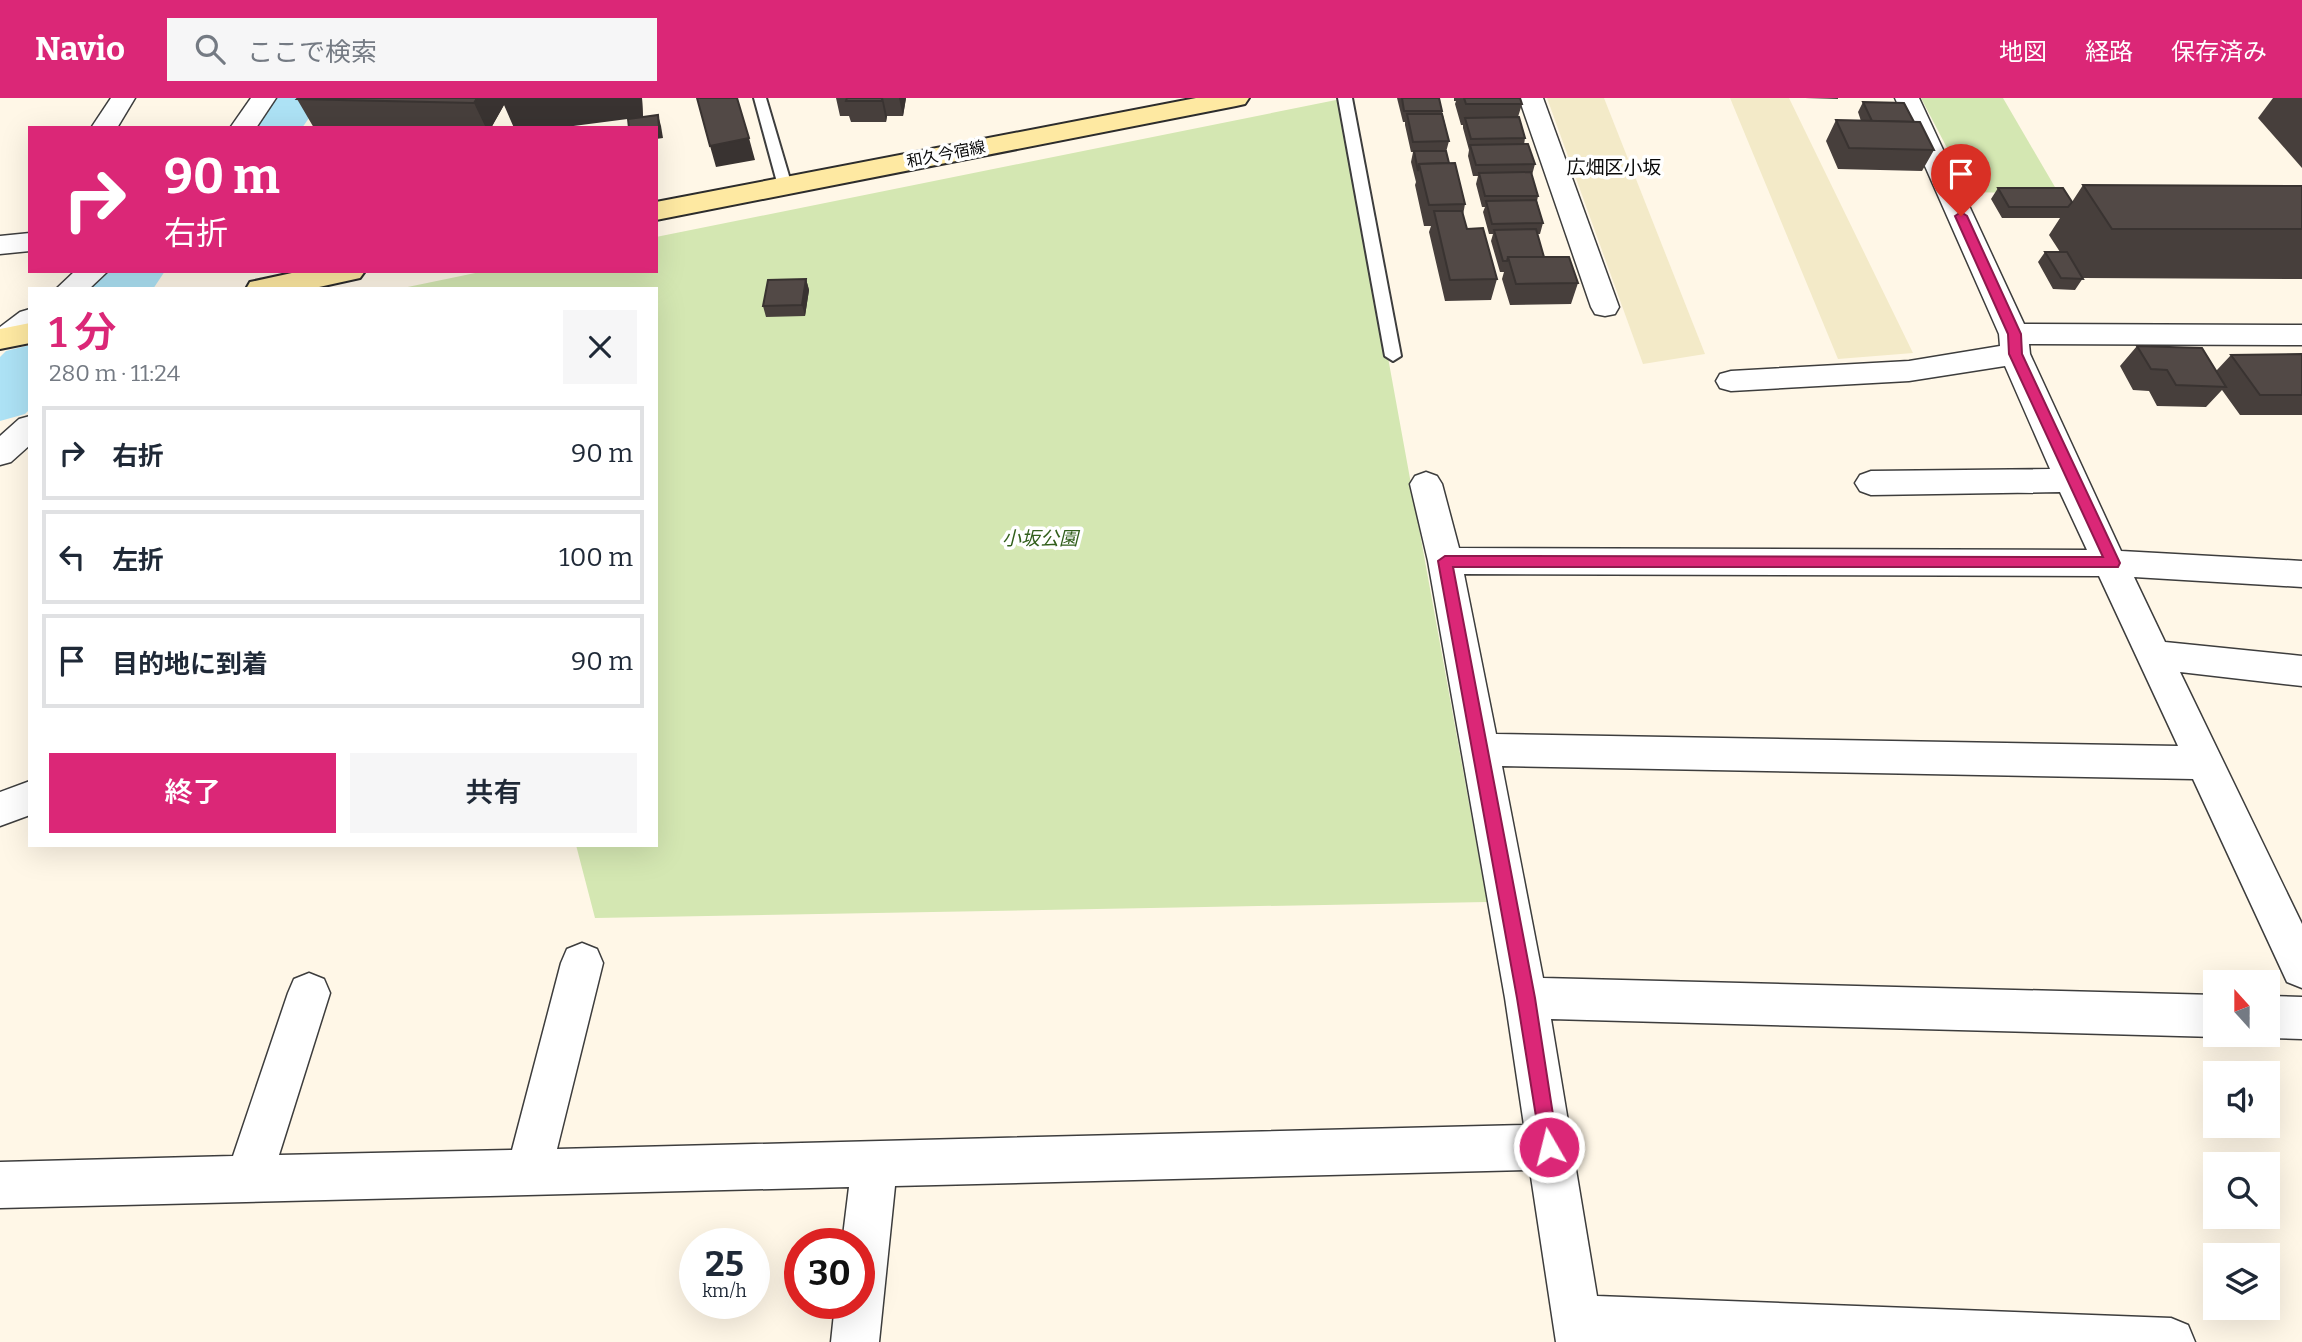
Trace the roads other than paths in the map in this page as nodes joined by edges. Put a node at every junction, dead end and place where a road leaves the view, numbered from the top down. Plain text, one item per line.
1 (123, 98) edge
2 (264, 98) edge
3 (760, 98) edge
4 (1236, 98) edge
5 (1345, 98) edge
6 (1531, 98) edge
7 (1907, 98) edge
8 (105, 126) edge
9 (244, 126) edge
10 (785, 186) junction
11 (658, 211) edge
12 (28, 242) edge
13 (0, 245) edge
14 (91, 273) edge
15 (340, 273) edge
16 (73, 287) edge
17 (271, 287) edge
18 (1605, 307) dead end
19 (28, 321) edge
20 (2302, 334) edge
21 (11, 337) edge
22 (2015, 344) junction
23 (1393, 356) dead end
24 (1731, 381) dead end
25 (28, 429) edge
26 (0, 454) edge
27 (2071, 480) junction
28 (1871, 483) dead end
29 (1426, 484) dead end
30 (1445, 561) junction
31 (2112, 563) junction
32 (2302, 574) edge
33 (2156, 655) junction
34 (2302, 671) edge
35 (1480, 750) junction
36 (2205, 763) junction
37 (28, 799) edge
38 (0, 808) edge
39 (582, 963) dead end
40 (2302, 968) edge
41 (309, 993) dead end
42 (1526, 998) junction
43 (2203, 1016) edge
44 (2280, 1017) edge
45 (2302, 1018) edge
46 (1549, 1147) junction
47 (874, 1164) junction
48 (529, 1172) junction
49 (249, 1178) junction
50 (0, 1185) edge
51 (867, 1228) edge
52 (857, 1319) edge
53 (1578, 1330) edge
54 (855, 1342) edge
55 (2171, 1342) edge

1 - 8 street
2 - 9 street
3 - 10 lane
4 - 10 main road, 和久今宿線
5 - 23 lane
6 - 18 street
7 - 22 street
10 - 11 main road, 和久今宿線
12 - 13 street
14 - 16 street
15 - 17 main road
19 - 21 street
20 - 22 street
22 - 24 street
22 - 27 street
25 - 26 street
27 - 28 street
27 - 31 street
29 - 30 street
30 - 31 street
30 - 35 street
31 - 32 street
31 - 33 street
33 - 34 street
33 - 36 street
35 - 36 street
35 - 42 street
36 - 40 street
37 - 38 street
39 - 48 street
41 - 49 street
42 - 43 street
42 - 46 street
44 - 45 street
46 - 47 street
46 - 53 street
47 - 48 street
47 - 51 street
48 - 49 street
49 - 50 street
52 - 54 street
53 - 55 street

